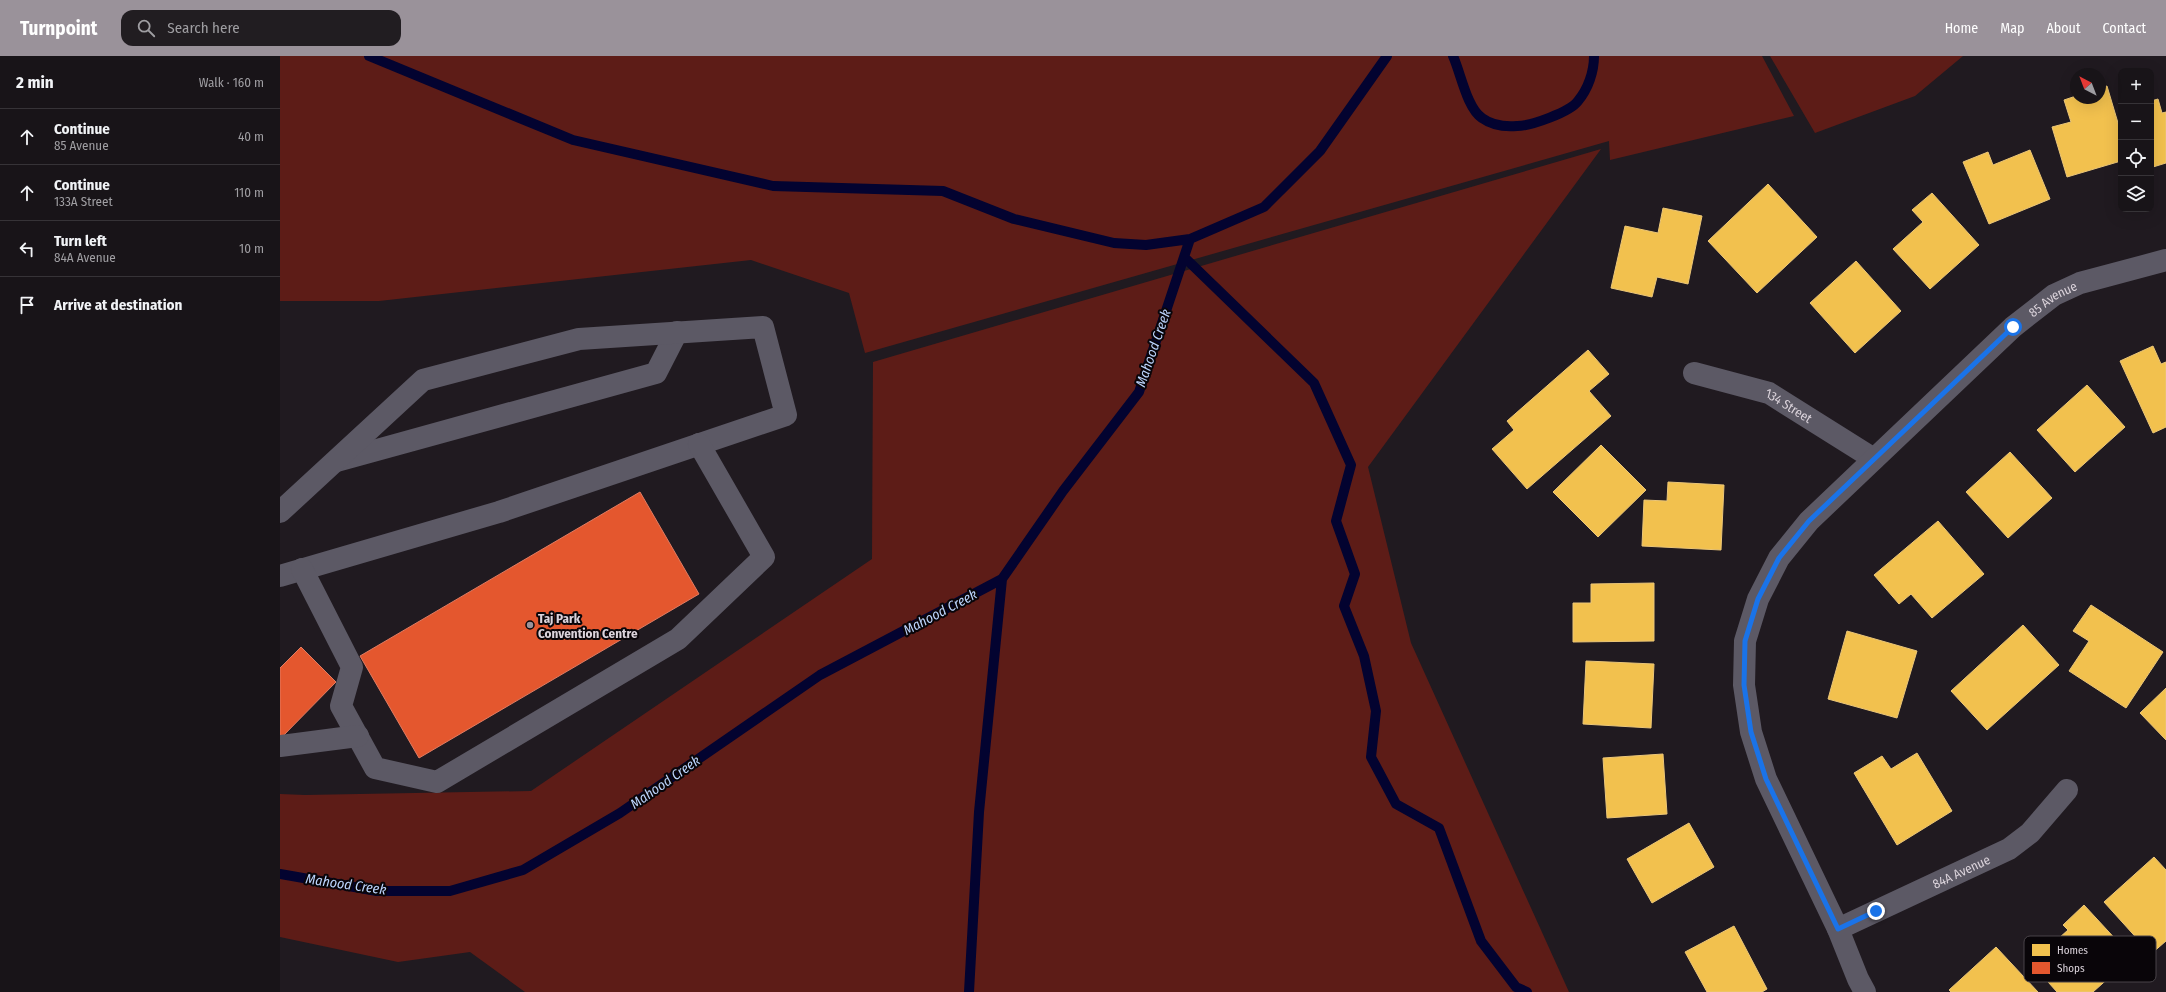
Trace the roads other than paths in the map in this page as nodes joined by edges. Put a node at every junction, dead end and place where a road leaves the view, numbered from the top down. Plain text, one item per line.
1 (2166, 260) edge
2 (677, 332) junction
3 (1694, 373) dead end
4 (699, 444) junction
5 (1874, 459) junction
6 (334, 462) junction
7 (280, 512) edge
8 (302, 570) junction
9 (280, 576) edge
10 (358, 736) junction
11 (280, 746) edge
12 (2067, 790) dead end
13 (1838, 929) junction
14 (1865, 992) edge

1 - 5 street, 85 Avenue
2 - 4 street
2 - 6 street
2 - 6 street
3 - 5 street, 134 Street
4 - 8 street
4 - 10 street
5 - 13 street, 85 Avenue
6 - 7 street
8 - 9 street
8 - 10 street
10 - 11 street
12 - 13 street, 84A Avenue
13 - 14 street, 85 Avenue

